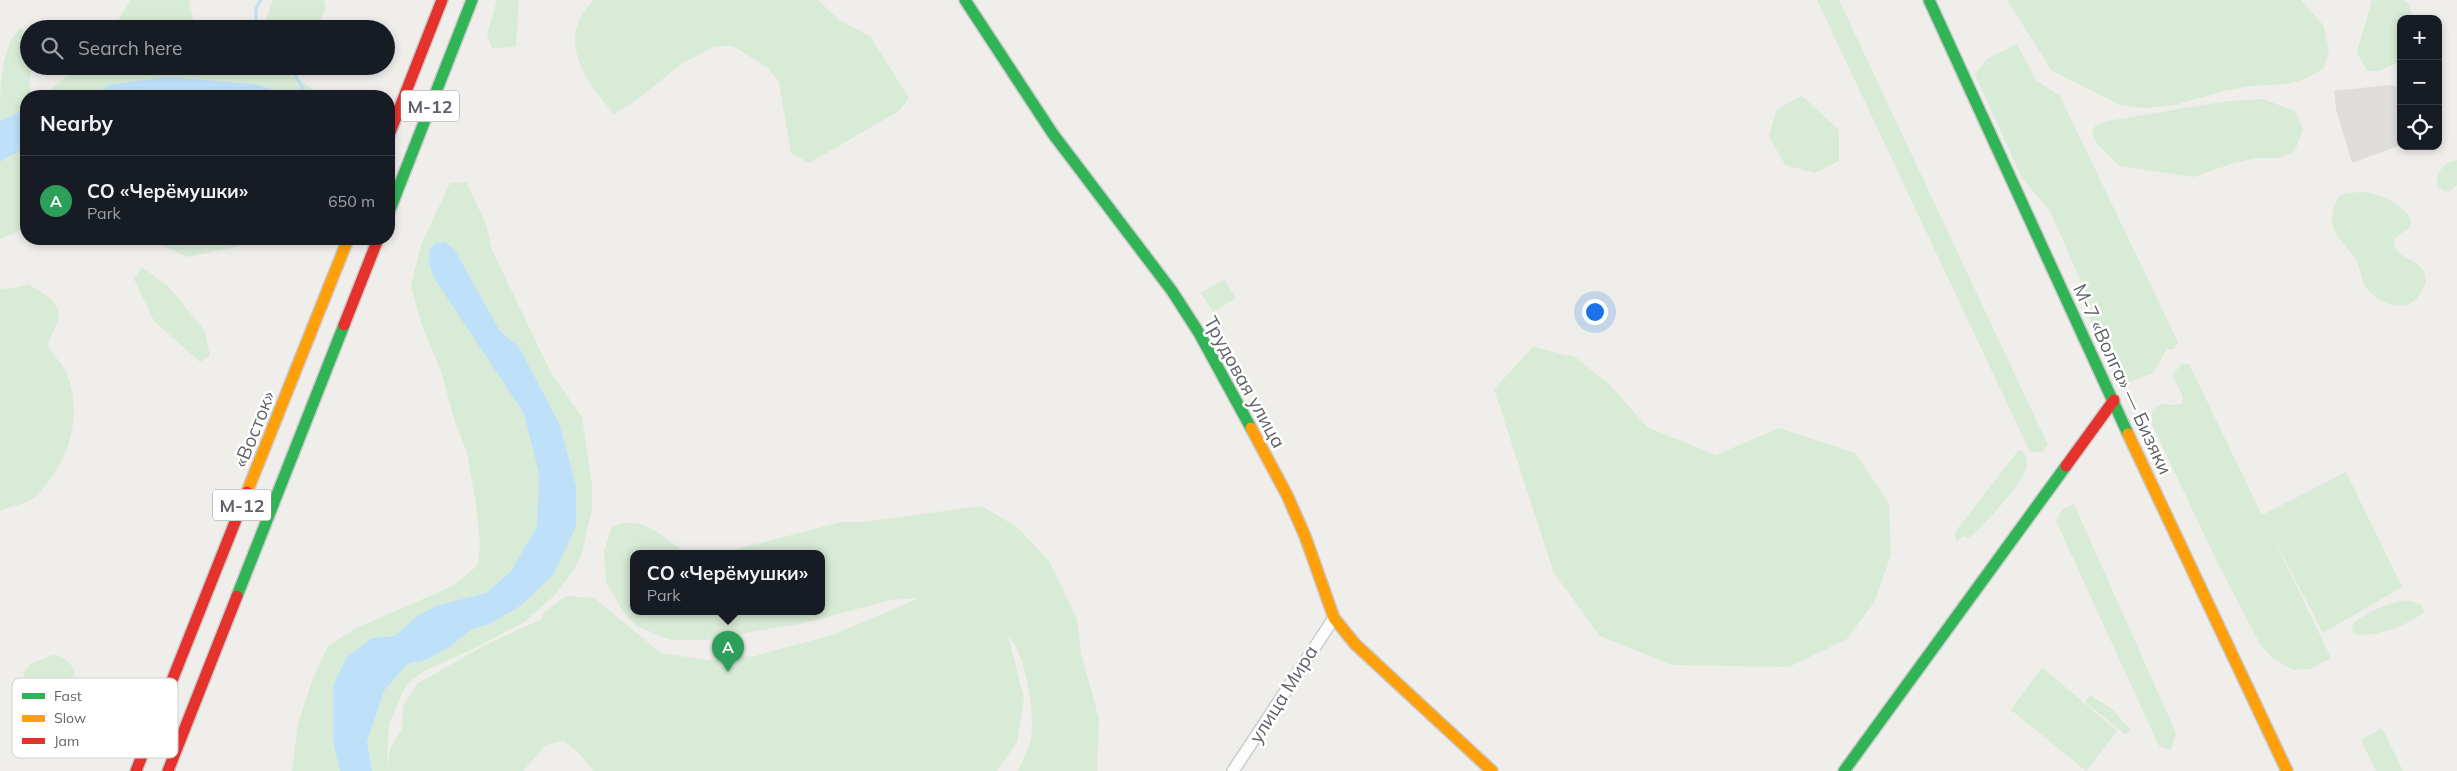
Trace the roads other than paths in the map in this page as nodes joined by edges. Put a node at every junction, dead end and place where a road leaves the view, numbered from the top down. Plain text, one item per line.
1 (442, 0) edge
2 (472, 0) edge
3 (965, 0) edge
4 (1929, 0) edge
5 (395, 120) edge
6 (395, 197) edge
7 (346, 245) edge
8 (376, 245) edge
9 (2114, 400) junction
10 (1334, 618) junction
11 (173, 678) edge
12 (178, 746) edge
13 (141, 758) edge
14 (173, 758) edge
15 (136, 771) edge
16 (168, 771) edge
17 (1233, 771) edge
18 (1492, 771) edge
19 (1844, 771) edge
20 (2287, 771) edge

1 - 5 main road, М-12
2 - 6 main road, М-12
3 - 10 main road, Трудовая улица
4 - 9 main road, М-7 «Волга» — Бизяки
7 - 11 main road, «Восток» / М-12
8 - 12 main road, М-12
9 - 19 main road
9 - 20 main road, М-7 «Волга» — Бизяки
10 - 17 street, улица Мира
10 - 18 main road, Трудовая улица
13 - 15 main road, «Восток» / М-12
14 - 16 main road, М-12

